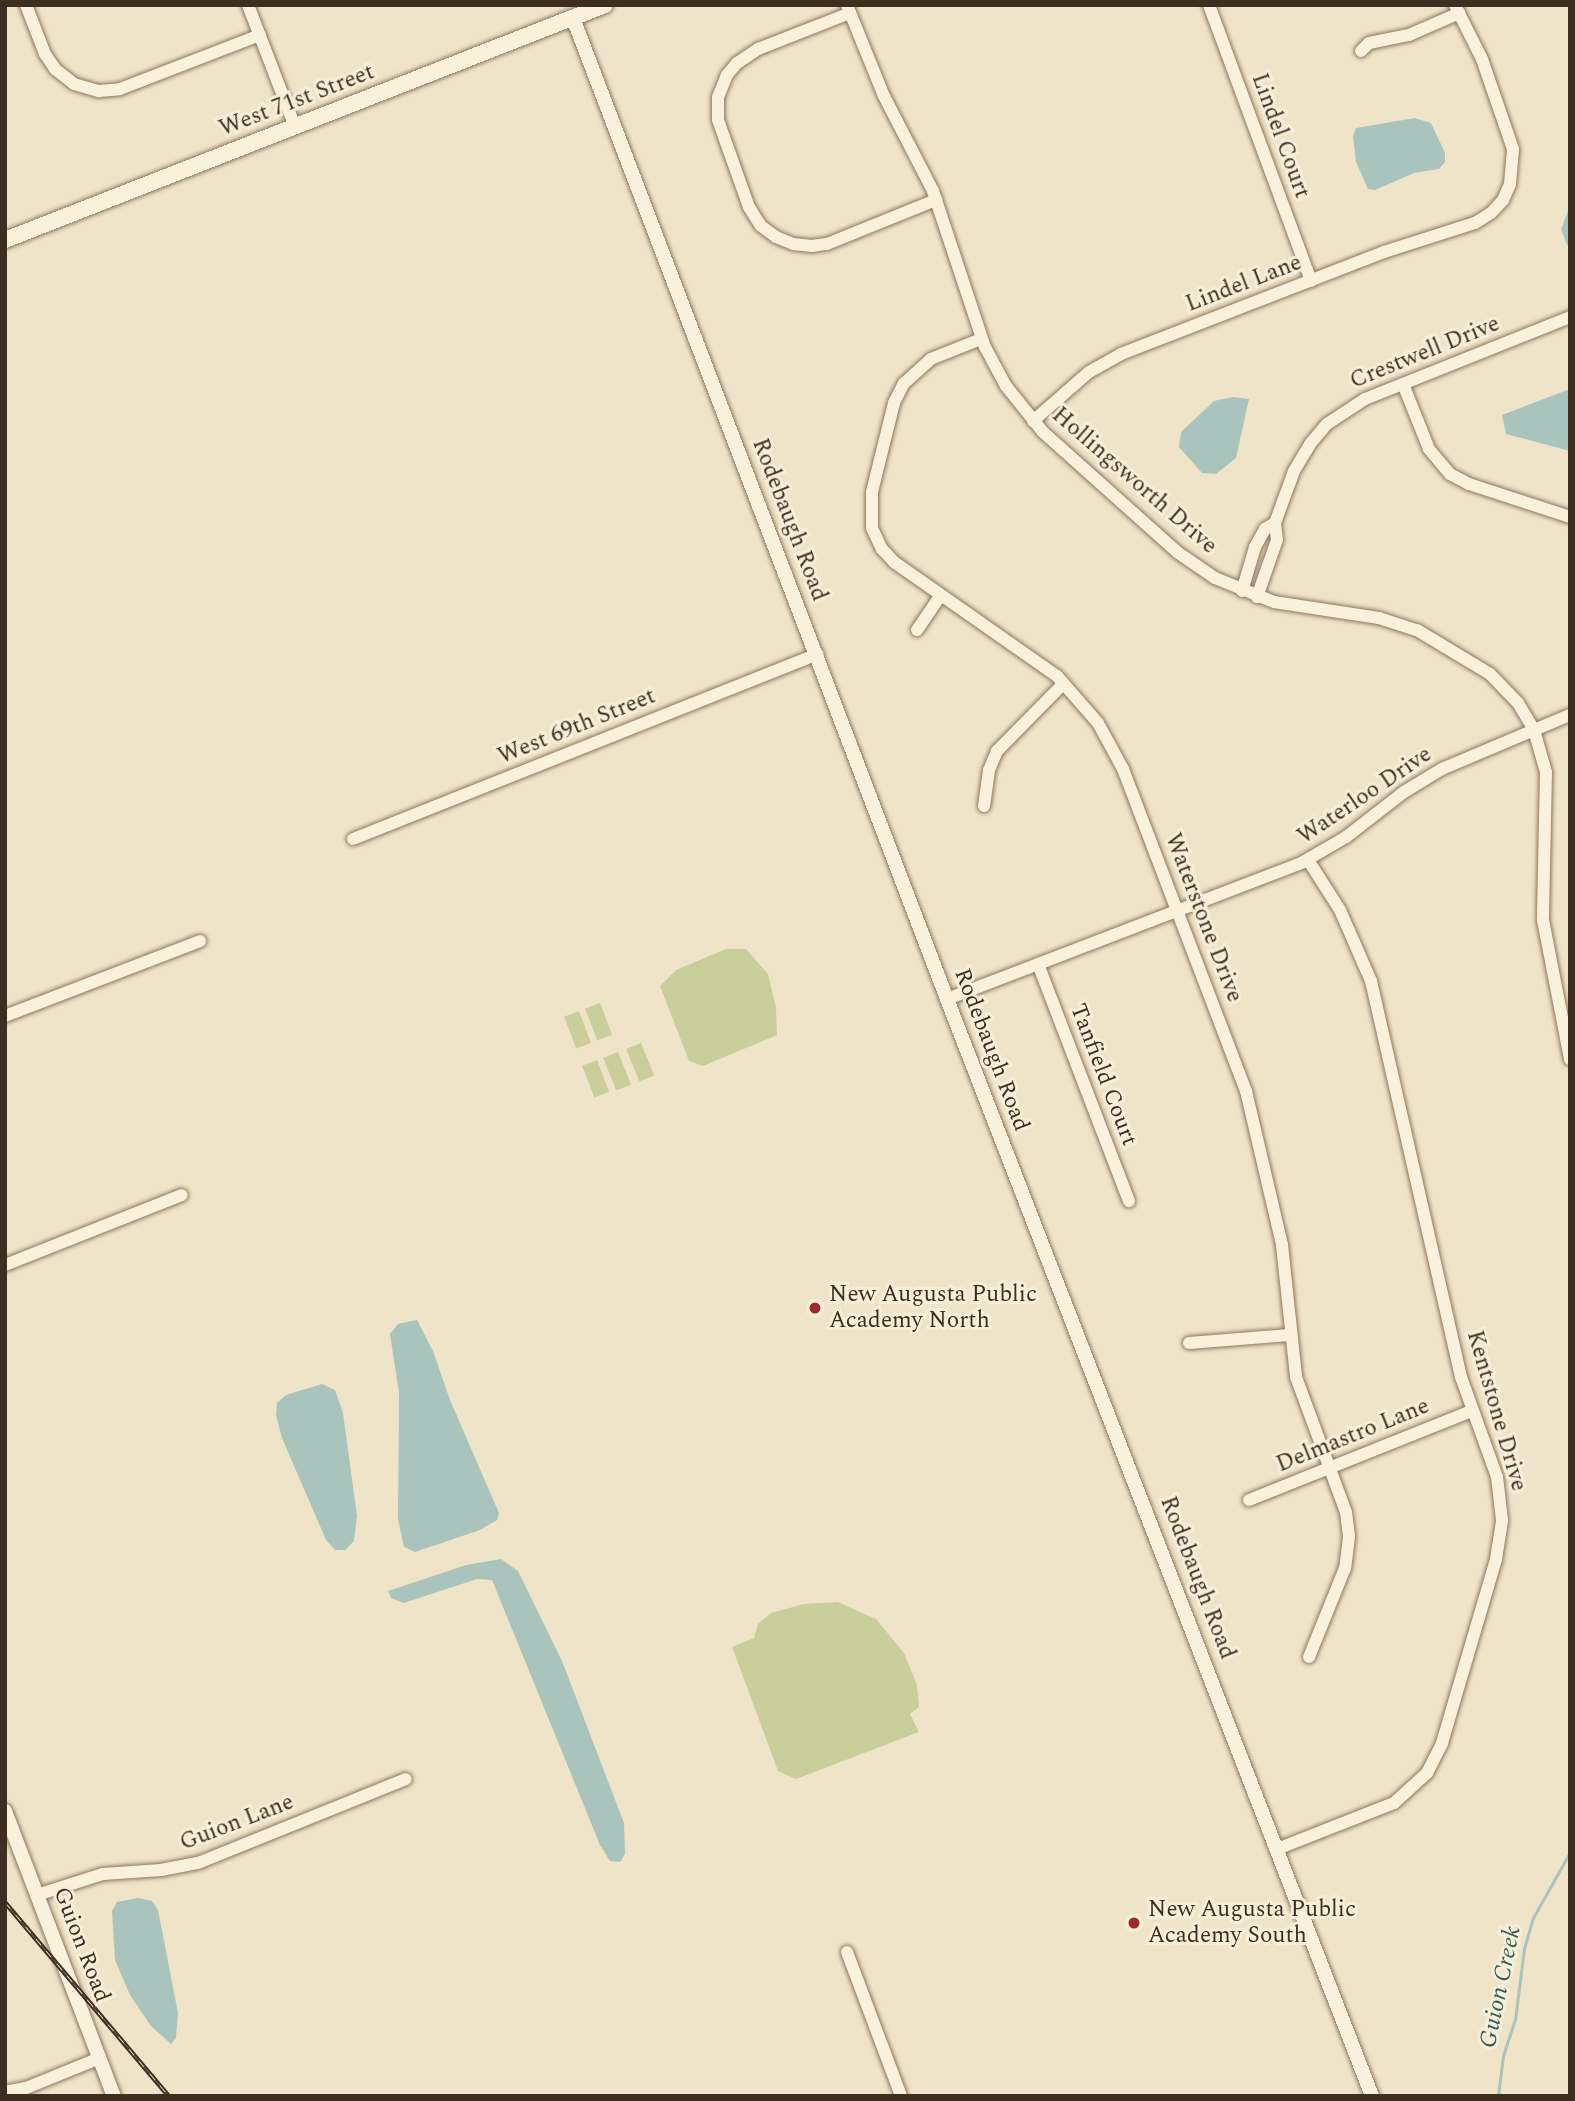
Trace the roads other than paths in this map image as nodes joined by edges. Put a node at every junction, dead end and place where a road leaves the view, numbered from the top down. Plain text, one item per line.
1 (26, 5) edge
2 (248, 5) edge
3 (605, 5) edge
4 (1209, 5) edge
5 (848, 9) edge
6 (1457, 9) edge
7 (573, 18) junction
8 (260, 35) junction
9 (1361, 51) dead end
10 (295, 127) junction
11 (936, 200) junction
12 (5, 240) edge
13 (1311, 281) junction
14 (1570, 317) edge
15 (981, 339) junction
16 (1403, 384) junction
17 (1033, 421) junction
18 (1570, 517) edge
19 (1275, 523) junction
20 (1242, 591) junction
21 (941, 595) junction
22 (1257, 597) junction
23 (916, 630) dead end
24 (817, 654) junction
25 (1064, 682) junction
26 (1570, 715) edge
27 (1534, 730) junction
28 (984, 806) dead end
29 (353, 839) dead end
30 (1308, 860) junction
31 (1178, 911) junction
32 (200, 941) dead end
33 (1038, 964) junction
34 (947, 999) junction
35 (5, 1016) edge
36 (1566, 1022) edge
37 (1570, 1059) edge
38 (182, 1195) dead end
39 (1129, 1201) dead end
40 (5, 1265) edge
41 (1290, 1335) junction
42 (1189, 1343) dead end
43 (1472, 1411) junction
44 (1331, 1468) junction
45 (1249, 1500) dead end
46 (1309, 1657) dead end
47 (406, 1779) dead end
48 (5, 1811) edge
49 (1277, 1849) junction
50 (37, 1895) junction
51 (847, 1952) dead end
52 (100, 2058) junction
53 (5, 2092) edge
54 (114, 2096) edge
55 (901, 2096) edge
56 (1372, 2096) edge

1 - 8 street
2 - 8 street
3 - 7 main road, West 71st Street
4 - 13 street, Lindel Court
5 - 11 street, Hollingsworth Drive
5 - 11 street
6 - 9 street
6 - 13 street, Lindel Lane
7 - 10 main road, West 71st Street
7 - 24 street, Rodebaugh Road
8 - 10 street
10 - 12 main road, West 71st Street
11 - 15 street, Hollingsworth Drive
13 - 17 street, Lindel Lane
14 - 16 street, Crestwell Drive
15 - 17 street, Hollingsworth Drive
15 - 21 street, Waterstone Drive
16 - 18 street
16 - 19 street, Crestwell Drive
17 - 20 street, Hollingsworth Drive
19 - 20 street, Crestwell Drive
19 - 22 street, Crestwell Drive
20 - 22 street, Hollingsworth Drive
21 - 23 street
21 - 25 street, Waterstone Drive
22 - 27 street, Hollingsworth Drive
24 - 29 street, West 69th Street
24 - 34 street, Rodebaugh Road
25 - 28 street
25 - 31 street, Waterstone Drive
26 - 27 street, Waterloo Drive
27 - 30 street, Waterloo Drive
27 - 36 street, Hollingsworth Drive
30 - 31 street, Waterloo Drive
30 - 43 street, Kentstone Drive
31 - 33 street, Waterloo Drive
31 - 41 street, Waterstone Drive
32 - 35 street
33 - 34 street, Waterloo Drive
33 - 39 street, Tanfield Court
34 - 49 street, Rodebaugh Road
36 - 37 street, Hollingsworth Drive
38 - 40 street
41 - 42 street
41 - 44 street, Waterstone Drive
43 - 44 street, Delmastro Lane
43 - 49 street, Kentstone Drive
44 - 45 street, Delmastro Lane
44 - 46 street, Waterstone Drive
47 - 50 street, Guion Lane
48 - 50 street, Guion Road
49 - 56 street, Rodebaugh Road
50 - 52 street, Guion Road
51 - 55 street
52 - 53 street
52 - 54 street, Guion Road

